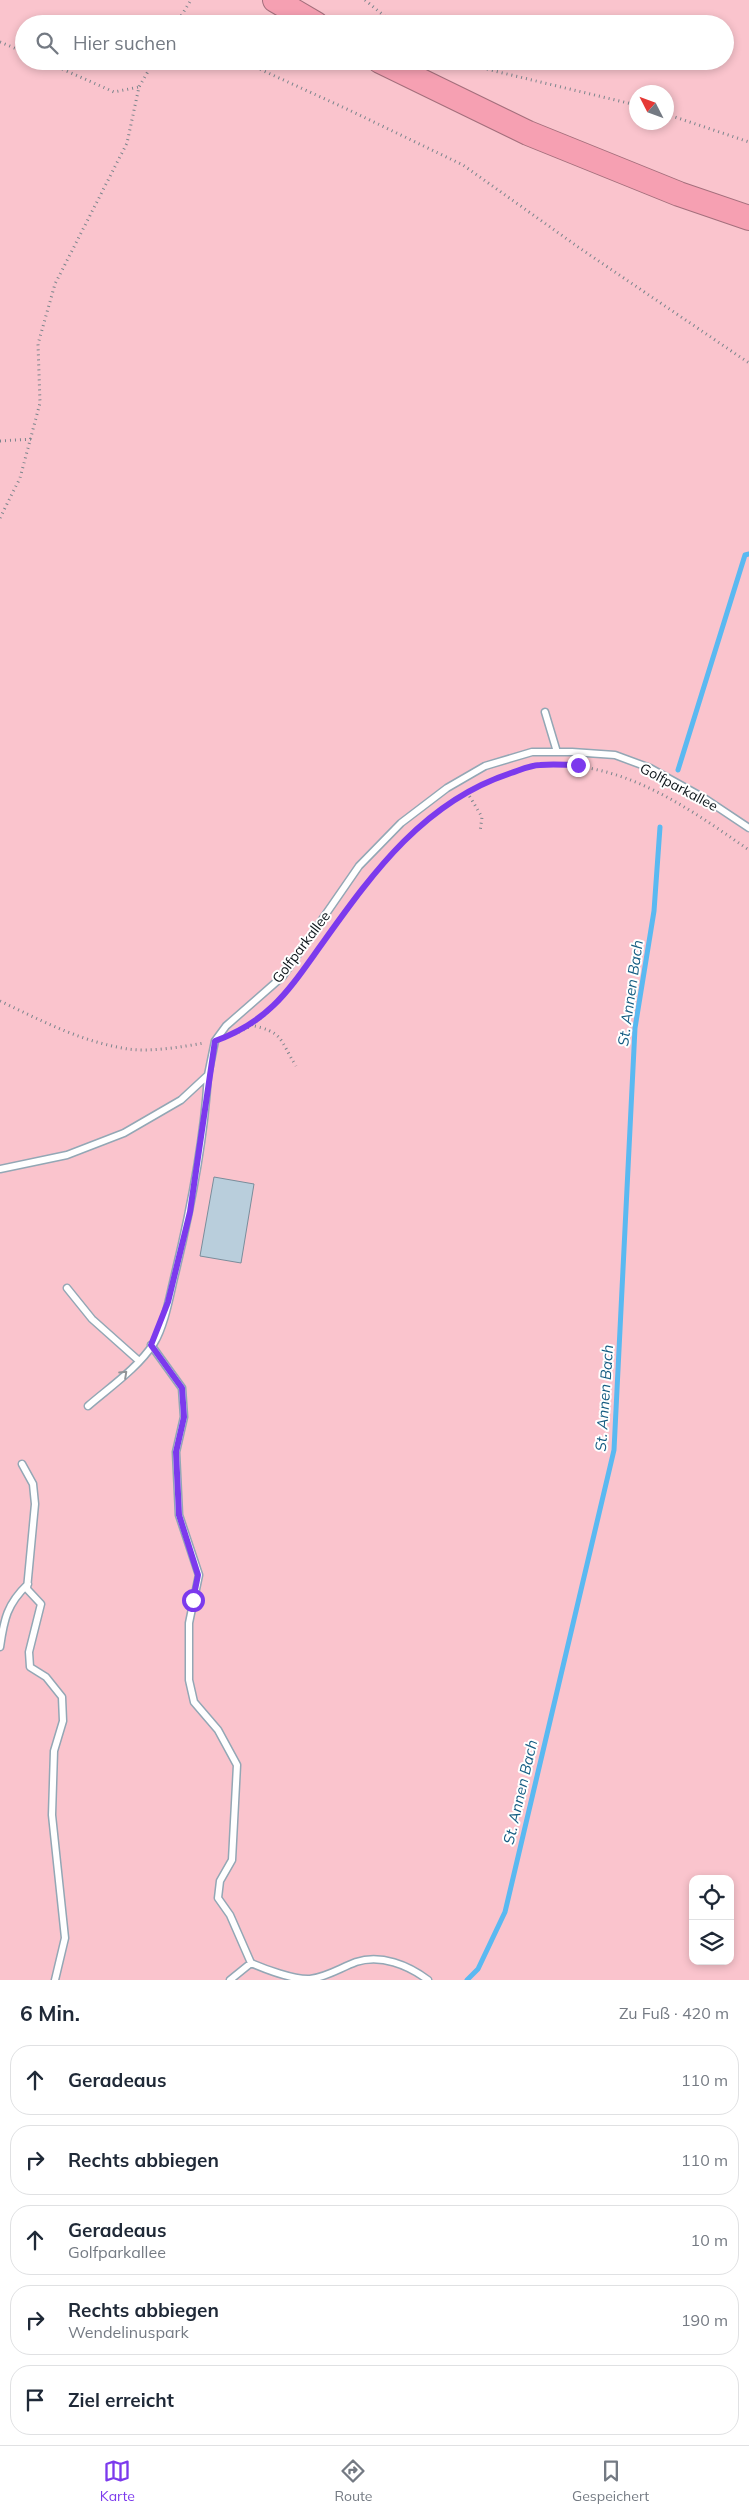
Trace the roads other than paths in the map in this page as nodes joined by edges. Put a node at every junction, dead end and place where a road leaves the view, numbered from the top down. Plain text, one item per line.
1 (275, 0) edge
2 (301, 15) edge
3 (398, 70) edge
4 (749, 218) edge
5 (545, 712) dead end
6 (557, 752) junction
7 (749, 828) edge
8 (208, 1075) junction
9 (0, 1169) edge
10 (66, 1288) dead end
11 (151, 1345) junction
12 (138, 1360) junction
13 (88, 1406) dead end
14 (22, 1464) dead end
15 (28, 1584) junction
16 (0, 1647) edge
17 (251, 1963) junction
18 (55, 1980) edge
19 (230, 1980) edge
20 (428, 1980) edge

1 - 2 highway
3 - 4 highway
5 - 6 lane
6 - 7 lane, Golfparkallee
6 - 8 lane, Golfparkallee
8 - 9 lane
8 - 11 lane, Golfparkallee
10 - 12 lane
11 - 12 lane, Golfparkallee
11 - 17 lane
13 -> 12 lane, Golfparkallee
14 - 15 lane
15 - 16 lane
15 - 18 lane
17 - 19 lane
17 - 20 lane

